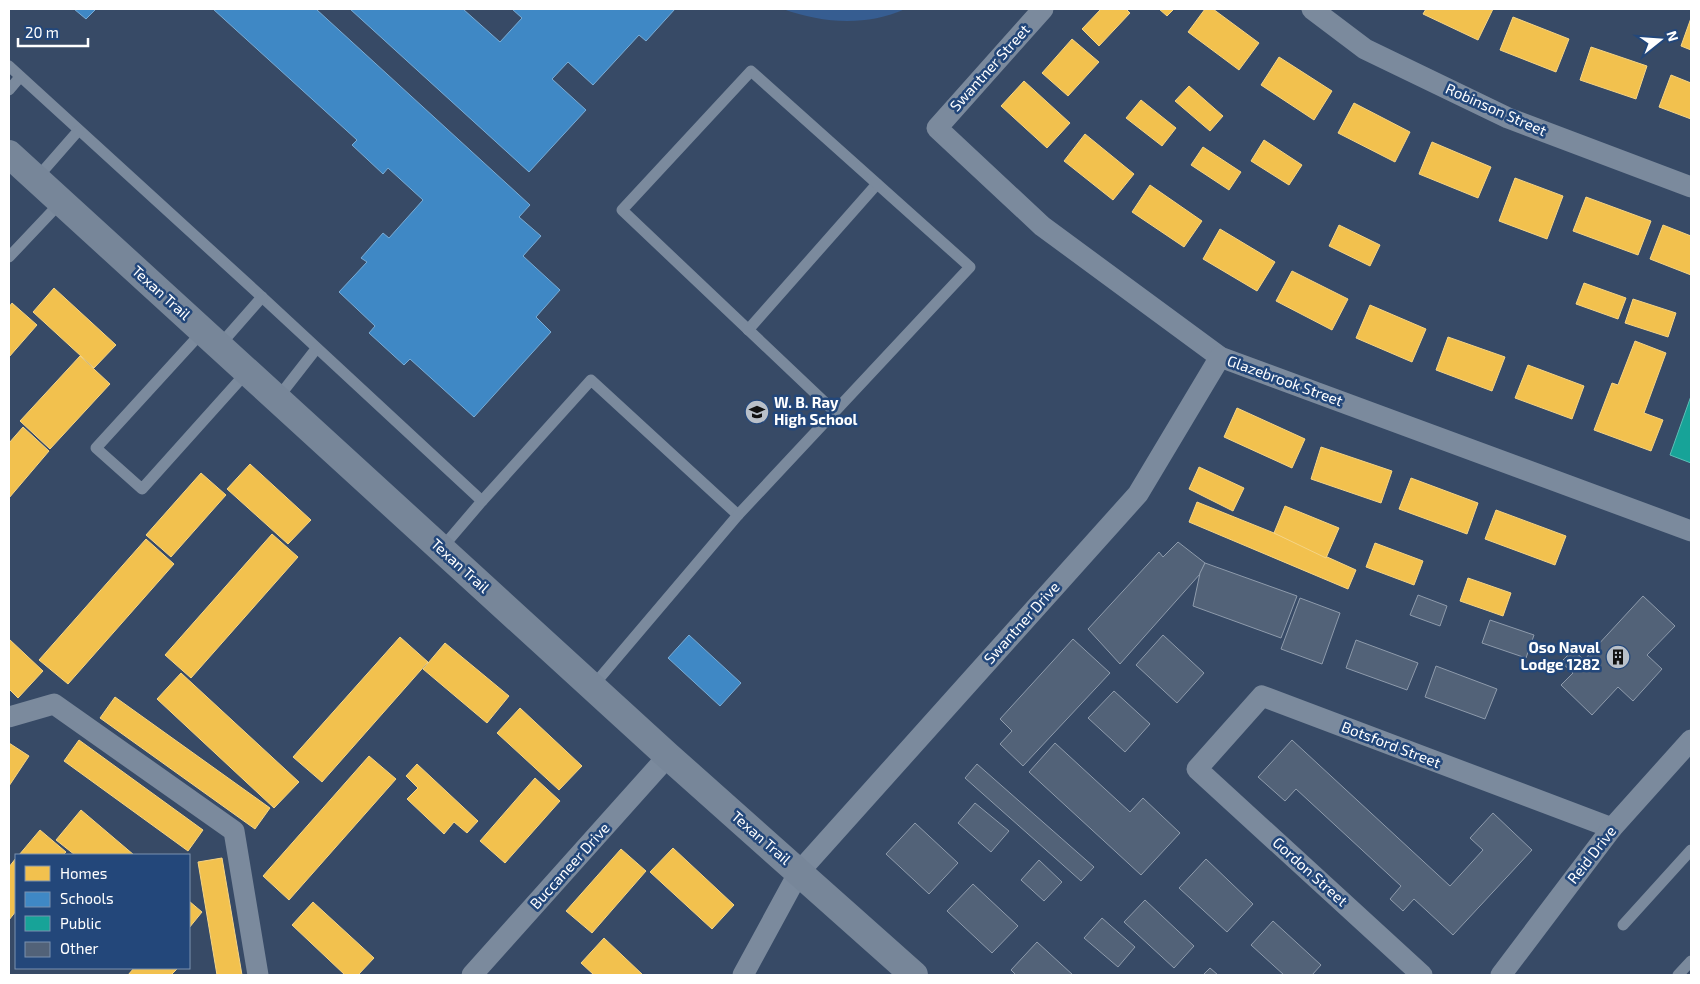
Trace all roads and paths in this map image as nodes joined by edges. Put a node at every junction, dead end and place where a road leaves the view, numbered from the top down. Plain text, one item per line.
1 (1043, 9) edge
2 (1312, 9) edge
3 (9, 66) edge
4 (20, 77) junction
5 (9, 90) edge
6 (937, 128) joint
7 (78, 131) junction
8 (18, 167) edge
9 (878, 184) junction
10 (1691, 187) edge
11 (61, 202) junction
12 (9, 257) edge
13 (262, 297) junction
14 (748, 330) junction
15 (211, 339) junction
16 (316, 349) junction
17 (1220, 357) junction
18 (248, 372) junction
19 (277, 398) junction
20 (835, 412) junction
21 (482, 501) junction
22 (738, 515) junction
23 (1691, 531) edge
24 (441, 549) junction
25 (592, 687) junction
26 (9, 717) edge
27 (1691, 740) edge
28 (668, 756) junction
29 (1197, 769) joint
30 (1612, 828) junction
31 (1691, 850) edge
32 (799, 872) junction
33 (1623, 925) dead end
34 (1691, 961) edge
35 (258, 975) edge
36 (472, 975) edge
37 (743, 975) edge
38 (914, 975) edge
39 (1422, 975) edge
40 (1500, 975) edge
41 (1678, 975) edge

1 - 6 street, Swantner Street
2 - 10 street, Robinson Street
3 - 4 lane
4 - 5 lane
4 - 7 lane
6 - 17 street, Glazebrook Street
7 - 8 lane
7 - 13 lane
8 - 11 street, Texan Trail
9 - 14 lane
9 - 14 lane
9 - 20 lane
11 - 12 lane
11 - 15 street, Texan Trail
13 - 15 lane
13 - 16 lane
14 - 20 lane
15 - 18 street, Texan Trail
15 - 18 lane
16 - 19 lane
16 - 21 lane
17 - 23 street, Glazebrook Street
17 - 32 street, Swantner Drive
18 - 19 street, Texan Trail
19 - 24 street, Texan Trail
20 - 22 lane
21 - 22 lane
21 - 24 lane
22 - 25 lane
24 - 25 street, Texan Trail
25 - 28 street, Texan Trail
26 - 35 street
27 - 30 street, Reid Drive
28 - 32 street, Texan Trail
28 - 36 street, Buccaneer Drive
29 - 30 street, Botsford Street
29 - 39 street, Gordon Street
30 - 40 street, Reid Drive
31 - 33 lane
32 - 37 street, Swantner Drive
32 - 38 street, Texan Trail
34 - 41 lane

